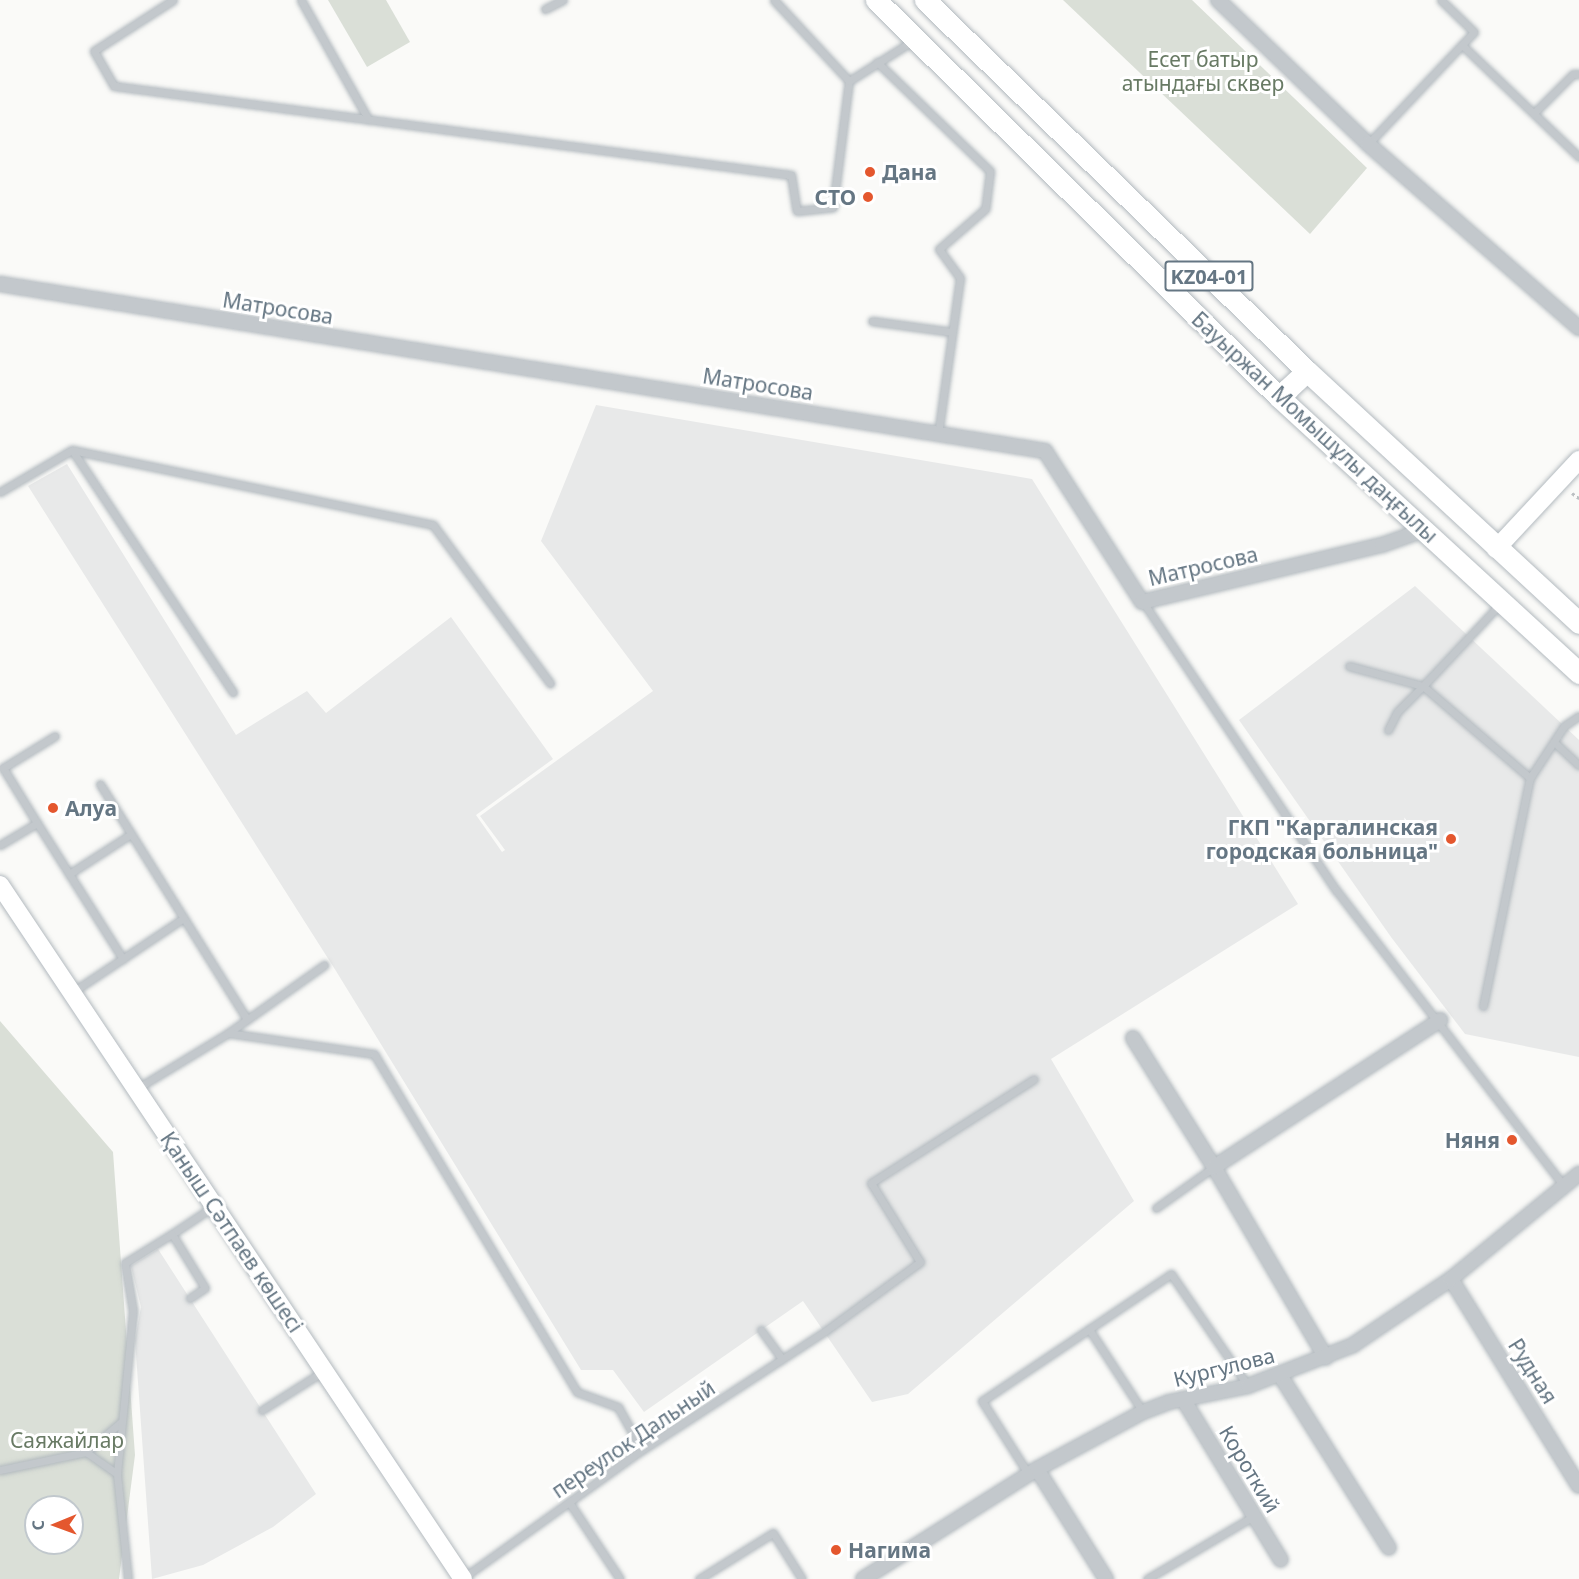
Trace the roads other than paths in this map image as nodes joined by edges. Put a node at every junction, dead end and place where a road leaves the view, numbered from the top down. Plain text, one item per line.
1 (173, 0) edge
2 (301, 0) edge
3 (563, 0) edge
4 (774, 0) edge
5 (876, 0) edge
6 (925, 0) edge
7 (1218, 0) edge
8 (1441, 0) edge
9 (545, 9) dead end
10 (916, 39) junction
11 (1462, 45) junction
12 (878, 62) junction
13 (1579, 74) edge
14 (849, 81) junction
15 (1534, 113) junction
16 (368, 119) junction
17 (1368, 144) junction
18 (1579, 157) edge
19 (0, 284) edge
20 (872, 321) dead end
21 (1579, 328) edge
22 (952, 332) junction
23 (1307, 371) junction
24 (1279, 397) junction
25 (938, 434) junction
26 (72, 450) junction
27 (1579, 460) edge
28 (0, 492) edge
29 (1424, 530) junction
30 (1496, 549) junction
31 (1472, 575) junction
32 (1142, 602) junction
33 (1501, 602) junction
34 (1579, 623) edge
35 (1349, 666) dead end
36 (1579, 673) edge
37 (550, 683) dead end
38 (1423, 686) junction
39 (233, 692) dead end
40 (1579, 716) edge
41 (1388, 730) dead end
42 (55, 736) dead end
43 (1554, 742) junction
44 (1579, 765) edge
45 (1530, 778) junction
46 (100, 784) dead end
47 (37, 823) junction
48 (131, 834) junction
49 (0, 845) edge
50 (69, 874) junction
51 (0, 885) edge
52 (184, 918) junction
53 (123, 959) junction
54 (324, 965) dead end
55 (72, 992) junction
56 (1483, 1006) dead end
57 (247, 1019) junction
58 (1440, 1020) junction
59 (228, 1033) junction
60 (1134, 1038) dead end
61 (1034, 1079) dead end
62 (136, 1089) junction
63 (1214, 1167) junction
64 (1579, 1174) edge
65 (1564, 1186) junction
66 (214, 1206) junction
67 (1156, 1208) dead end
68 (172, 1234) junction
69 (1450, 1279) junction
70 (190, 1298) dead end
71 (1089, 1329) junction
72 (761, 1330) dead end
73 (1326, 1358) junction
74 (782, 1359) junction
75 (324, 1371) junction
76 (1280, 1375) junction
77 (1248, 1386) junction
78 (1183, 1399) junction
79 (262, 1410) dead end
80 (1143, 1412) junction
81 (120, 1423) junction
82 (642, 1450) junction
83 (86, 1452) junction
84 (0, 1470) edge
85 (1033, 1472) junction
86 (117, 1474) junction
87 (1579, 1486) edge
88 (569, 1502) junction
89 (1254, 1516) junction
90 (1389, 1548) dead end
91 (1281, 1560) dead end
92 (128, 1579) edge
93 (463, 1579) edge
94 (620, 1579) edge
95 (699, 1579) edge
96 (802, 1579) edge
97 (863, 1579) edge
98 (1106, 1579) edge
99 (1147, 1579) edge

1 - 16 lane
2 - 16 lane
3 - 9 lane
4 - 14 lane
5 - 10 main road, Бауыржан Момышұлы даңғылы / KZ04-01
6 - 23 main road, Бауыржан Момышұлы даңғылы / KZ04-01
7 - 17 street
8 - 11 lane
10 - 12 lane
10 - 24 main road, Бауыржан Момышұлы даңғылы / KZ04-01
11 - 15 lane
11 - 17 lane
12 - 14 lane
12 - 22 lane
13 - 15 lane
14 - 16 lane
15 - 18 lane
17 - 21 street
19 - 25 street, Матросова
20 - 22 lane
22 - 25 lane
23 - 24 main road
23 - 30 main road, Бауыржан Момышұлы даңғылы / KZ04-01
24 - 29 main road, Бауыржан Момышұлы даңғылы / KZ04-01
25 - 32 street, Матросова
26 - 28 lane
26 - 37 lane
26 - 39 lane
27 - 30 street
29 - 31 main road, Бауыржан Момышұлы даңғылы / KZ04-01
29 - 32 street, Матросова
30 - 31 main road
30 - 34 main road, Бауыржан Момышұлы даңғылы / KZ04-01
31 - 33 main road, Бауыржан Момышұлы даңғылы / KZ04-01
32 - 58 lane
33 - 36 main road, Бауыржан Момышұлы даңғылы / KZ04-01
33 - 38 lane
35 - 38 lane
38 - 41 lane
38 - 45 lane
40 - 43 lane
42 - 47 lane
43 - 44 lane
43 - 45 lane
45 - 56 lane
46 - 48 lane
47 - 49 lane
47 - 50 lane
48 - 50 lane
48 - 52 lane
50 - 53 lane
51 - 55 street, Қаныш Сәтпаев көшесі
52 - 53 lane
52 - 57 lane
53 - 55 lane
54 - 57 lane
55 - 62 street, Қаныш Сәтпаев көшесі
57 - 59 lane
58 - 63 street
58 - 65 lane
59 - 62 lane
59 - 82 lane
60 - 63 street
61 - 74 lane, переулок Дальный
62 - 66 street, Қаныш Сәтпаев көшесі
63 - 67 lane
63 - 73 street
64 - 65 street, Кургулова
65 - 69 street, Кургулова
66 - 68 lane
66 - 75 street, Қаныш Сәтпаев көшесі
68 - 70 lane
68 - 81 lane
69 - 73 street, Кургулова
69 - 87 street, Рудная
71 - 77 lane
71 - 80 lane
71 - 85 lane
72 - 74 lane
73 - 76 street, Кургулова
74 - 82 lane, переулок Дальный
75 - 79 lane
75 - 93 street, Қаныш Сәтпаев көшесі
76 - 77 street, Кургулова
76 - 90 street
77 - 78 street, Кургулова
78 - 80 street, Кургулова
78 - 89 street, Короткий
80 - 85 street, Кургулова
81 - 83 lane
81 - 86 lane
82 - 88 lane, переулок Дальный
83 - 84 lane
83 - 86 lane
85 - 97 street, Кургулова
85 - 98 street
86 - 92 lane
88 - 93 lane, переулок Дальный
88 - 94 lane
89 - 91 street, Короткий
89 - 99 lane
95 - 96 lane

